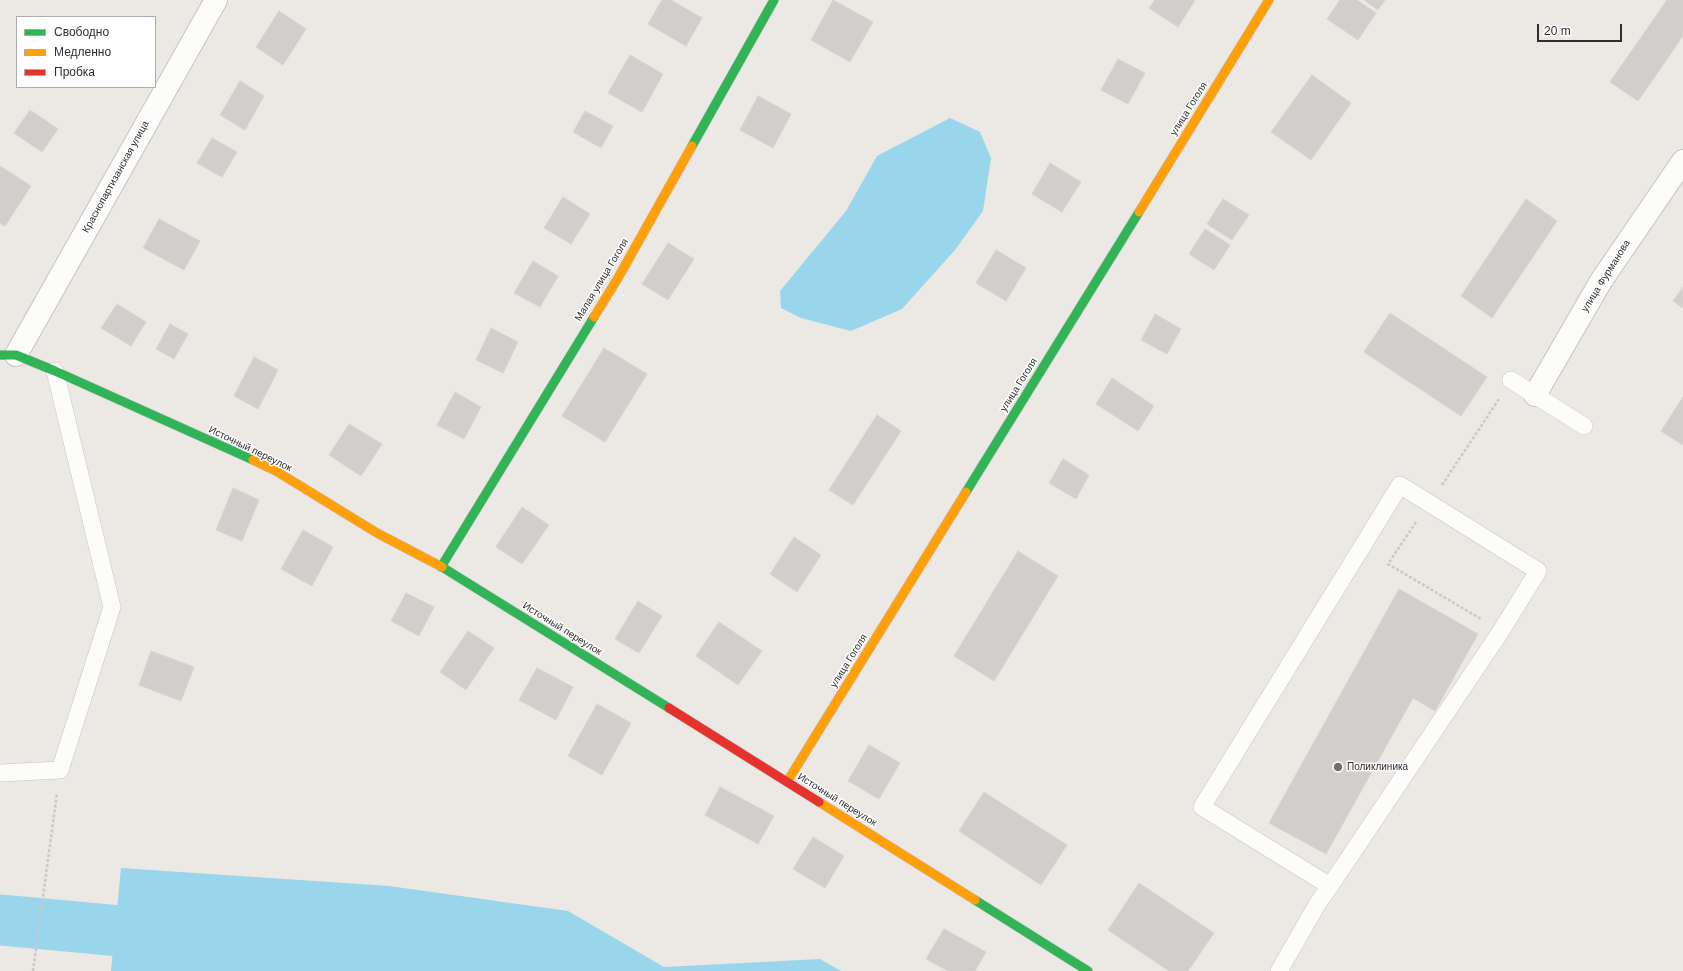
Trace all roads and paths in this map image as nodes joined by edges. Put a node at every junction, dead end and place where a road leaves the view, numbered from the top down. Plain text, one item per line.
1 (216, 0) edge
2 (774, 0) edge
3 (1269, 0) edge
4 (1683, 160) edge
5 (8, 355) edge
6 (55, 371) junction
7 (1511, 380) dead end
8 (1535, 395) junction
9 (1584, 426) dead end
10 (441, 567) junction
11 (60, 770) junction
12 (0, 773) edge
13 (787, 782) junction
14 (1330, 886) junction
15 (33, 971) edge
16 (1088, 971) edge
17 (1279, 971) edge

1 - 5 street, Краснопартизанская улица
2 - 10 street, Малая улица Гоголя
3 - 13 street, улица Гоголя
4 - 8 street, улица Фурманова
5 - 6 street, Источный переулок
6 - 10 street, Источный переулок
6 - 11 lane
7 - 8 lane
8 - 9 lane
10 - 13 street, Источный переулок
11 - 12 lane
11 - 15 path
13 - 16 street, Источный переулок
14 - 14 lane
14 - 17 lane

